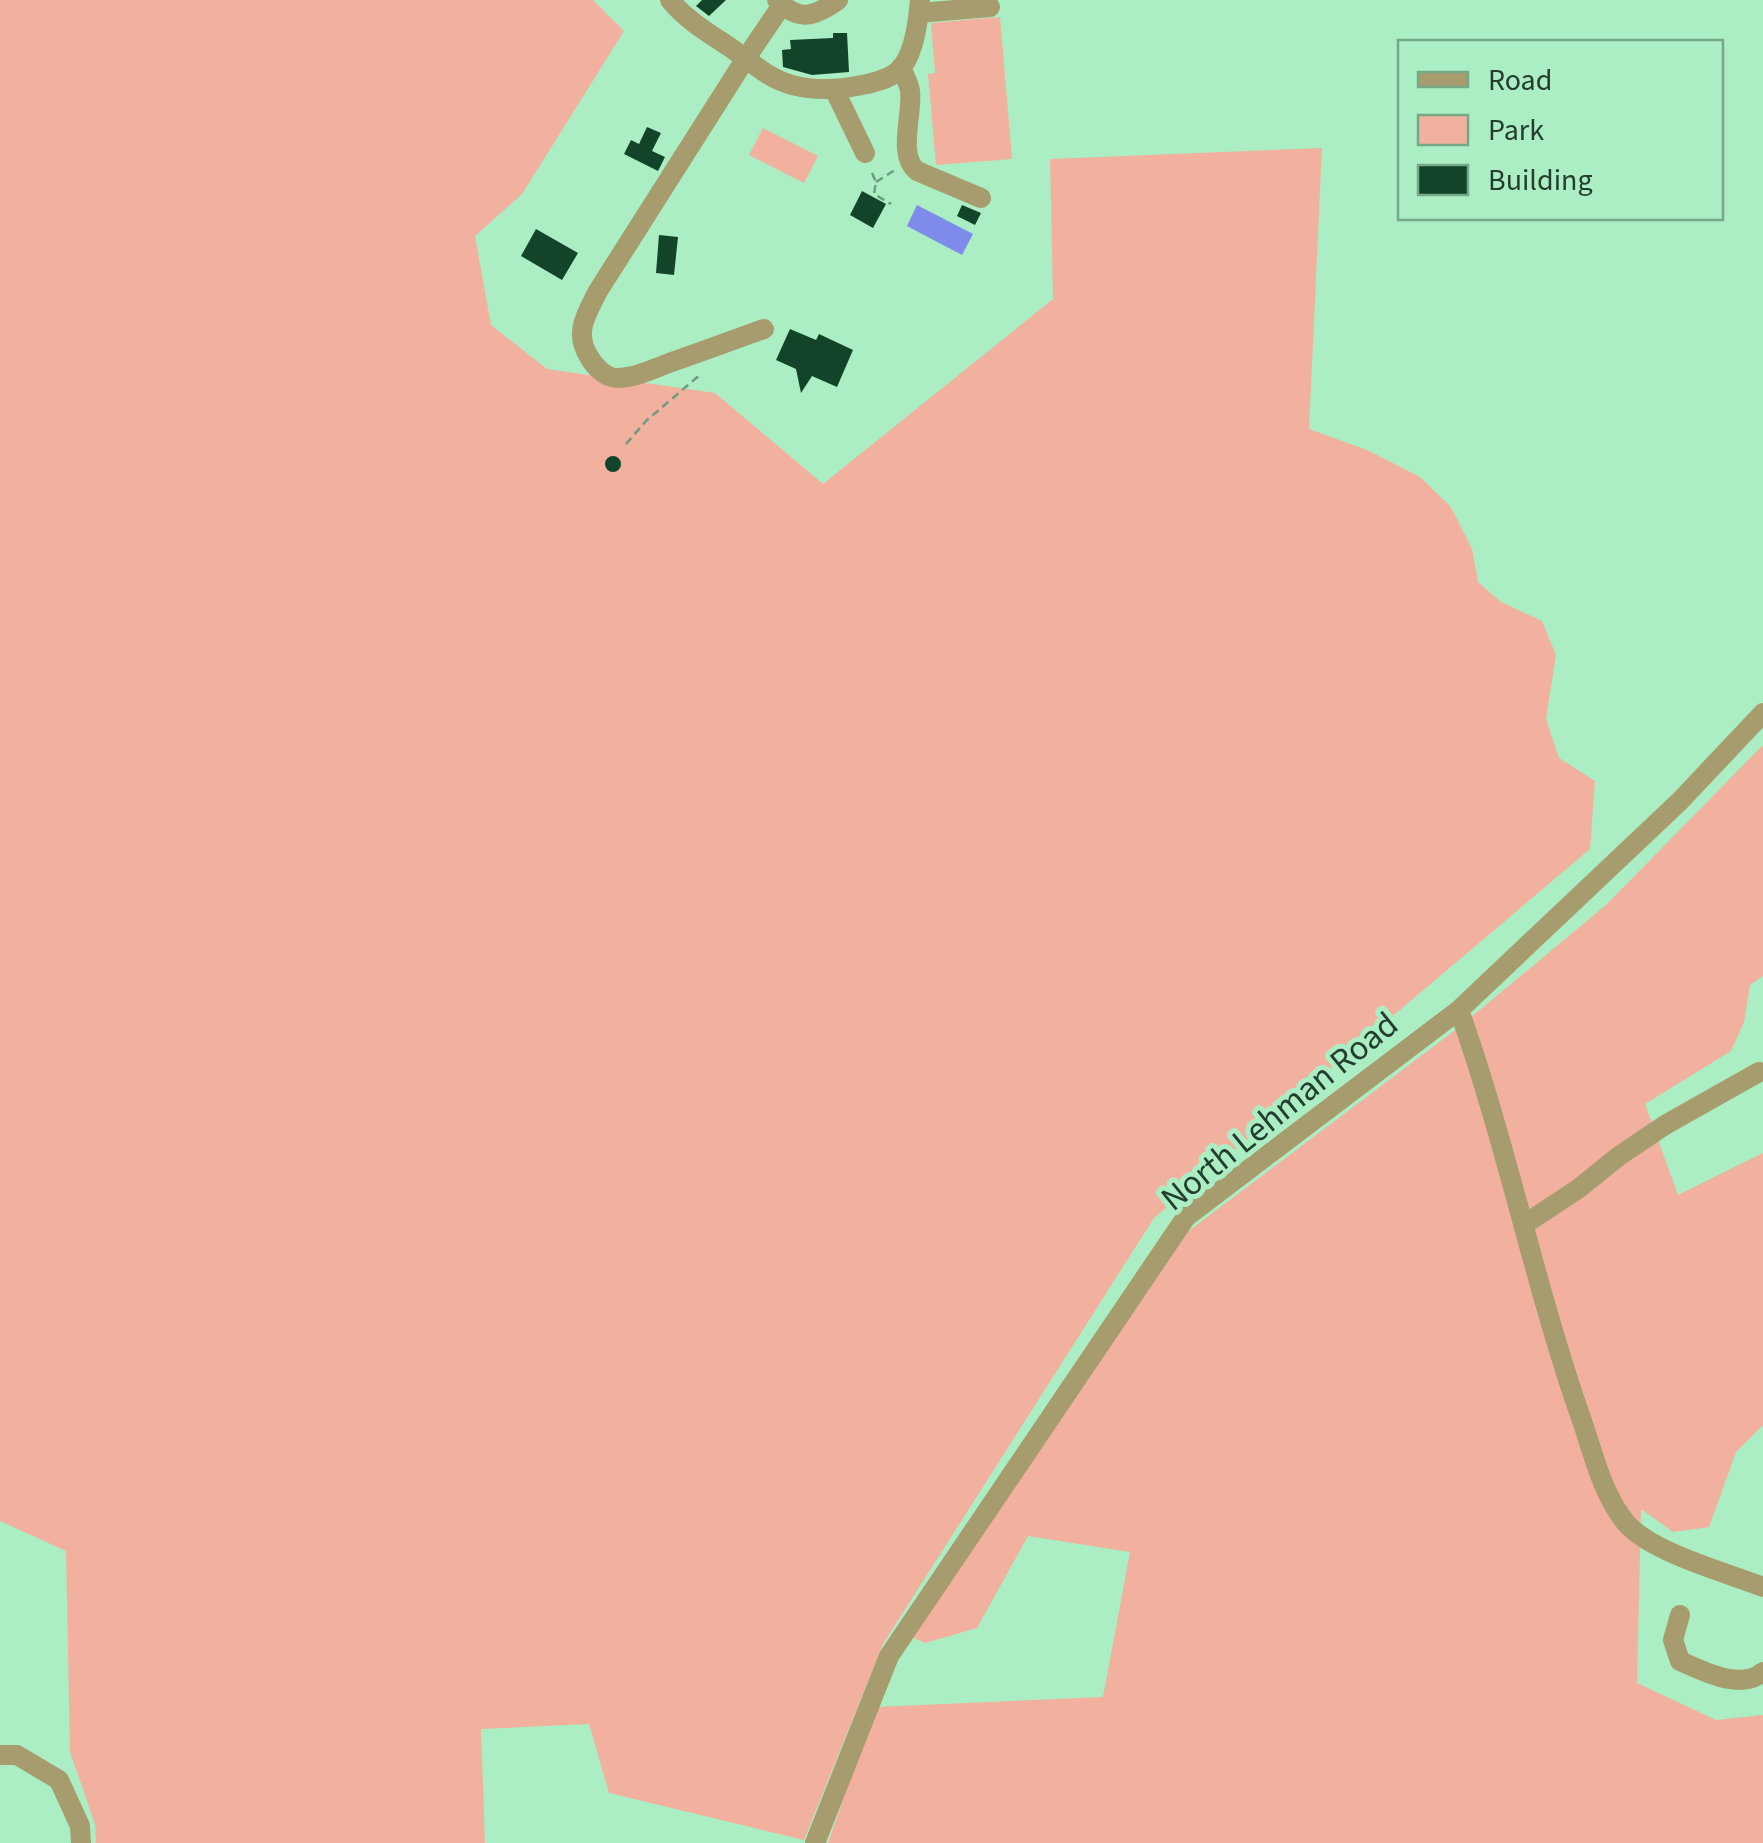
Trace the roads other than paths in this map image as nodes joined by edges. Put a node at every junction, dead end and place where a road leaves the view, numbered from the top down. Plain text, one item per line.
1 (670, 0) edge
2 (838, 0) edge
3 (780, 3) edge
4 (920, 6) edge
5 (990, 8) dead end
6 (746, 58) junction
7 (902, 68) junction
8 (834, 89) junction
9 (865, 152) road end
10 (981, 198) dead end
11 (764, 329) dead end
12 (1763, 714) edge
13 (1459, 1010) junction
14 (1758, 1072) dead end
15 (1524, 1224) junction
16 (1763, 1587) edge
17 (1680, 1615) dead end
18 (1763, 1672) edge
19 (0, 1755) edge
20 (81, 1843) edge
21 (815, 1843) edge

1 - 6 street
2 - 3 street
3 - 6 street
4 - 5 street
4 - 7 street
6 - 8 street
6 - 11 street
7 - 8 street
7 - 10 street
8 - 9 street
12 - 13 street, North Lehman Road
13 - 15 street
13 - 21 street, North Lehman Road
14 - 15 street
15 - 16 street
17 - 18 street
19 - 20 street

